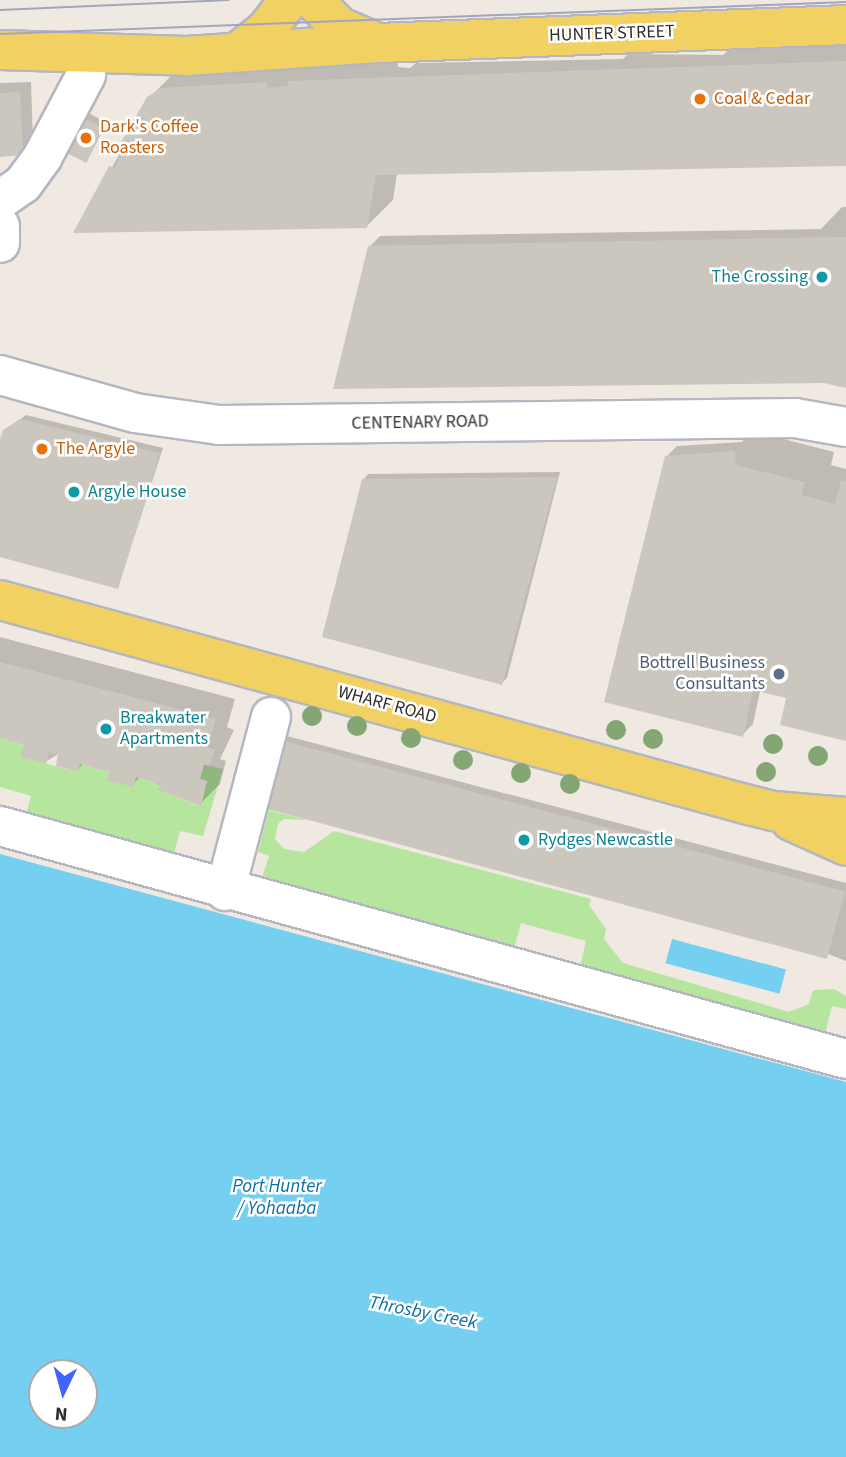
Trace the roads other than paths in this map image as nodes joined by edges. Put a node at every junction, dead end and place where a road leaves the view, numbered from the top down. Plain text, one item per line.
1 (289, 0) edge
2 (313, 0) edge
3 (846, 25) edge
4 (378, 43) junction
5 (0, 50) edge
6 (239, 51) junction
7 (86, 75) dead end
8 (0, 200) edge
9 (0, 226) edge
10 (0, 243) edge
11 (0, 375) edge
12 (846, 427) edge
13 (0, 600) edge
14 (271, 717) dead end
15 (774, 811) junction
16 (846, 817) edge
17 (0, 826) edge
18 (846, 846) edge
19 (225, 891) junction
20 (846, 1059) edge

1 - 6 main road
2 - 4 main road, HUNTER STREET
3 - 4 main road, HUNTER STREET
4 - 6 main road, HUNTER STREET
5 - 6 main road, HUNTER STREET
7 - 8 street
9 - 10 street
11 - 12 street, CENTENARY ROAD
13 - 15 main road, WHARF ROAD
14 - 19 street
15 - 16 main road
15 - 18 main road
17 - 19 street
19 - 20 street

